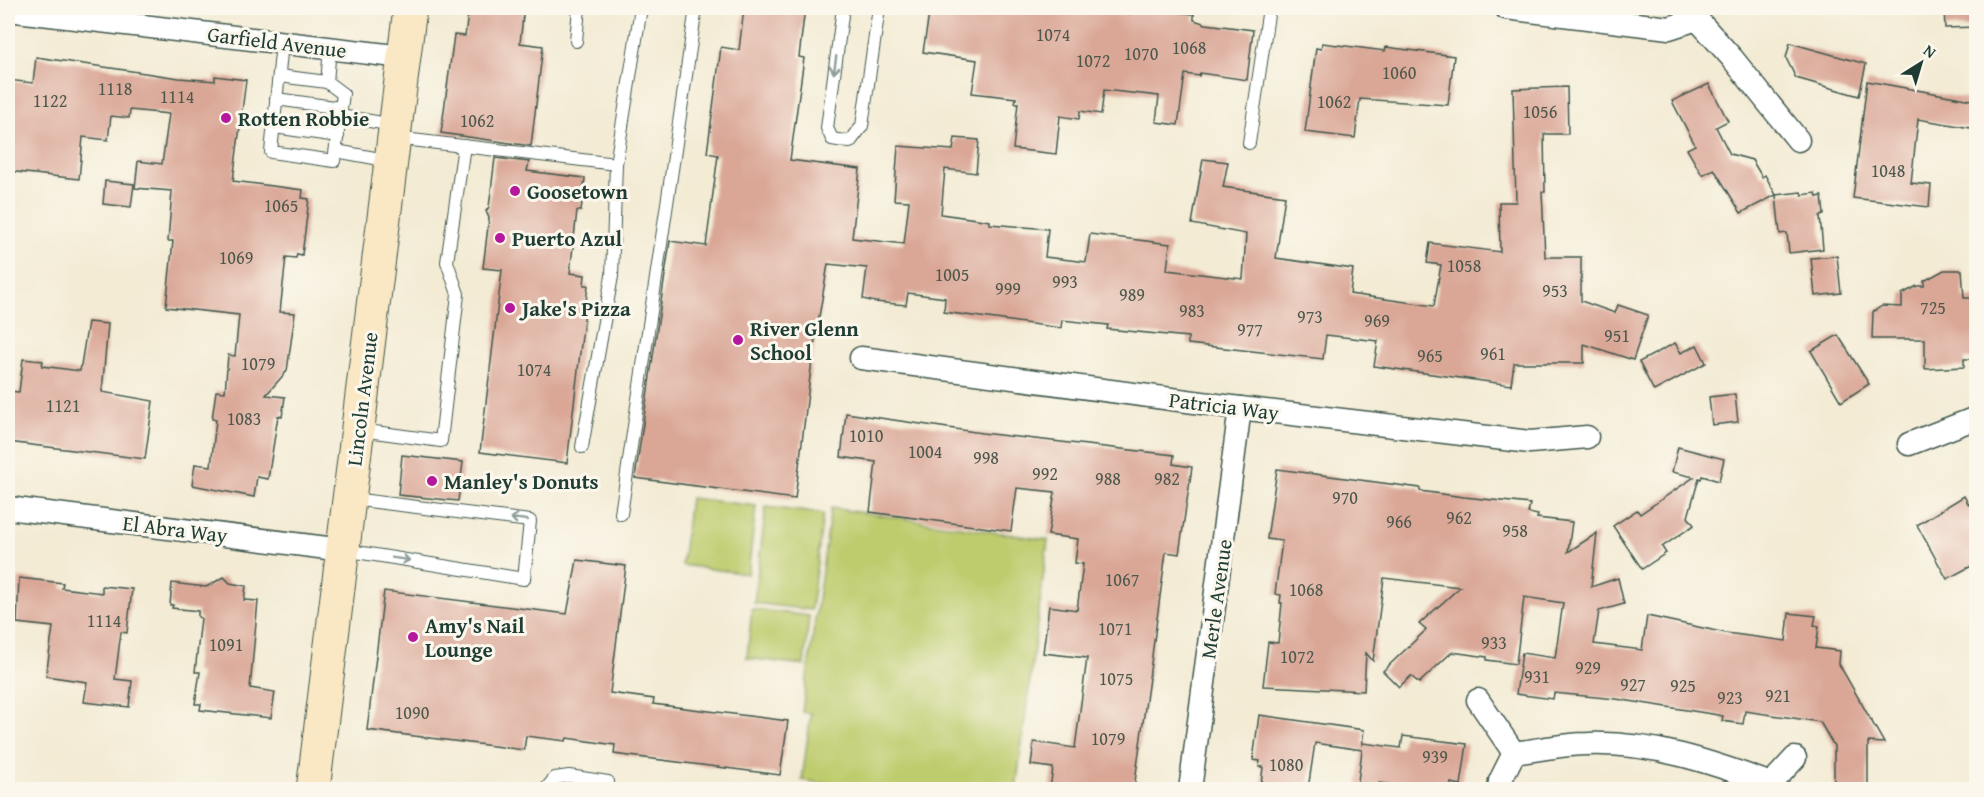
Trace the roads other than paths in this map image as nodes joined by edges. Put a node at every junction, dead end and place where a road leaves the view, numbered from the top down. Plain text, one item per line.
1 (410, 8) edge
2 (579, 8) edge
3 (641, 8) edge
4 (696, 8) edge
5 (843, 8) edge
6 (879, 8) edge
7 (1269, 8) edge
8 (1506, 8) edge
9 (8, 10) edge
10 (1698, 13) edge
11 (576, 41) dead end
12 (282, 43) junction
13 (330, 48) junction
14 (403, 57) junction
15 (279, 76) junction
16 (327, 82) junction
17 (276, 99) junction
18 (341, 112) junction
19 (274, 127) junction
20 (338, 136) junction
21 (1798, 140) dead end
22 (393, 141) junction
23 (1249, 142) dead end
24 (464, 146) junction
25 (336, 151) junction
26 (616, 164) junction
27 (861, 358) dead end
28 (1240, 408) junction
29 (1977, 418) edge
30 (358, 430) junction
31 (1587, 436) dead end
32 (1909, 444) dead end
33 (582, 447) dead end
34 (350, 499) junction
35 (8, 508) edge
36 (621, 514) dead end
37 (343, 550) junction
38 (1478, 700) dead end
39 (1514, 753) junction
40 (1796, 758) dead end
41 (1771, 787) edge
42 (313, 789) edge
43 (545, 789) edge
44 (608, 789) edge
45 (1190, 789) edge
46 (1499, 789) edge

1 - 14 main road, Lincoln Avenue
2 - 11 lane
3 - 26 lane
4 - 36 lane
5 -> 6 lane
7 - 23 lane
8 - 10 street
9 - 12 street, Garfield Avenue
10 - 21 street
12 - 13 street, Garfield Avenue
12 - 15 lane
13 - 14 street, Garfield Avenue
13 - 16 lane
14 - 22 main road, Lincoln Avenue
15 - 16 lane
15 - 17 lane
16 - 18 lane
17 - 18 lane
17 - 19 lane
18 - 20 lane
18 - 22 lane
19 - 20 lane
19 - 25 lane
20 - 25 lane
22 - 24 lane
22 - 25 lane
22 - 30 main road, Lincoln Avenue
24 - 26 lane
24 - 30 lane
26 - 33 lane
27 - 28 street, Patricia Way
28 - 31 street, Patricia Way
28 - 45 street, Merle Avenue
29 - 32 street
30 - 34 main road, Lincoln Avenue
34 - 37 main road, Lincoln Avenue
37 -> 34 lane
35 - 37 street, El Abra Way
37 - 42 main road, Lincoln Avenue
38 - 39 street
39 - 41 street
39 - 46 street
40 - 41 street
43 - 44 lane

